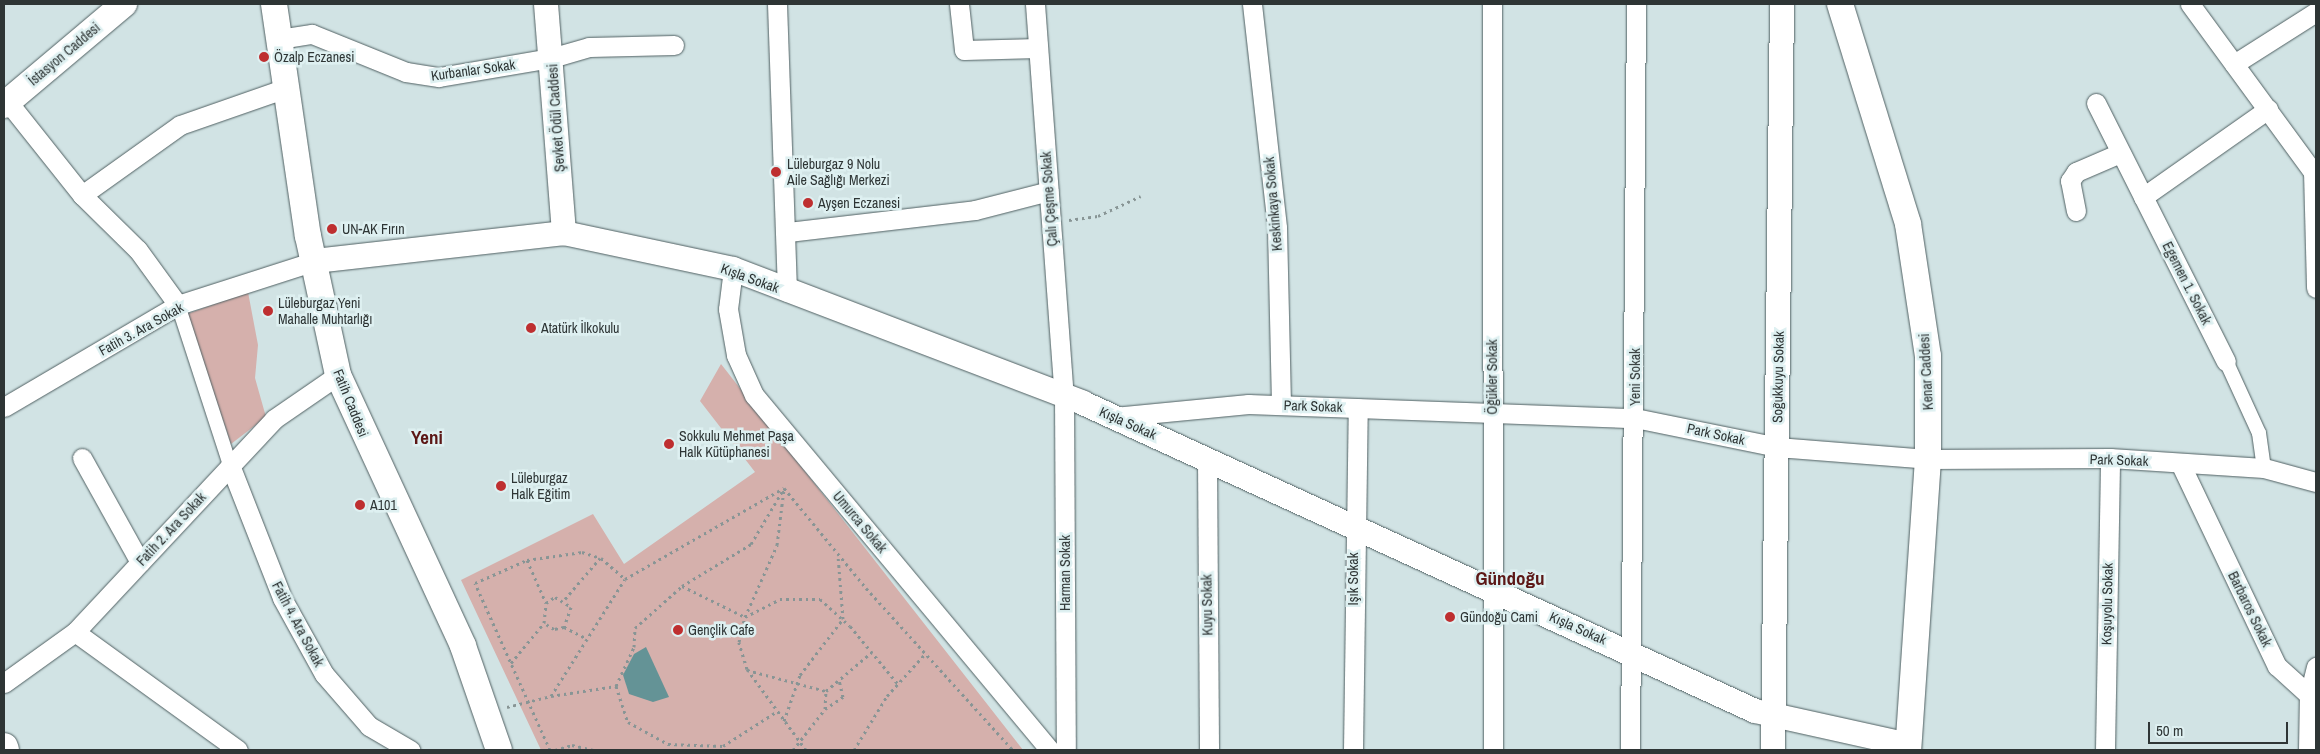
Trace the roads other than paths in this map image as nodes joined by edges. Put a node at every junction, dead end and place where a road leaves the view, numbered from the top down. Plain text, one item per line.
1 (124, 4) edge
2 (274, 4) edge
3 (546, 4) edge
4 (777, 4) edge
5 (959, 4) edge
6 (1035, 4) edge
7 (1252, 4) edge
8 (1492, 4) edge
9 (1636, 4) edge
10 (1782, 4) edge
11 (1840, 4) edge
12 (2190, 4) edge
13 (2316, 12) edge
14 (279, 39) junction
15 (674, 45) dead end
16 (1038, 48) junction
17 (551, 58) junction
18 (2234, 64) junction
19 (286, 88) junction
20 (2096, 103) dead end
21 (6, 104) edge
22 (2268, 109) junction
23 (2120, 153) junction
24 (2314, 173) edge
25 (1049, 191) junction
26 (82, 195) junction
27 (2143, 197) junction
28 (2076, 211) dead end
29 (564, 232) junction
30 (788, 232) junction
31 (316, 261) junction
32 (733, 269) junction
33 (2316, 288) edge
34 (788, 292) junction
35 (178, 305) junction
36 (2226, 361) joint
37 (338, 375) junction
38 (1064, 395) junction
39 (1281, 405) junction
40 (4, 407) edge
41 (1358, 408) junction
42 (1492, 412) junction
43 (1114, 417) junction
44 (1635, 418) junction
45 (1777, 447) junction
46 (82, 458) dead end
47 (1928, 458) junction
48 (2110, 458) junction
49 (1207, 459) junction
50 (2180, 463) junction
51 (230, 465) junction
52 (2264, 468) junction
53 (2316, 482) edge
54 (1353, 525) junction
55 (140, 562) junction
56 (1493, 589) junction
57 (75, 632) junction
58 (1629, 651) junction
59 (2316, 667) edge
60 (4, 683) edge
61 (2309, 695) junction
62 (1773, 716) junction
63 (1908, 748) edge
64 (238, 750) edge
65 (410, 750) edge
66 (499, 750) edge
67 (1050, 750) edge
68 (1066, 750) edge
69 (1210, 750) edge
70 (1353, 750) edge
71 (1493, 750) edge
72 (1630, 750) edge
73 (1773, 750) edge
74 (2105, 750) edge
75 (2308, 750) edge

1 - 21 main road, İstasyon Caddesi
2 - 14 main road, Fatih Caddesi
3 - 17 street, Şevket Ödül Caddesi
4 - 30 street
5 - 16 street
6 - 16 street, Çalı Çeşme Sokak
7 - 39 street, Keskinkaya Sokak
8 - 42 street, Öğükler Sokak
9 - 44 street, Yeni Sokak
10 - 45 street, Soğukkuyu Sokak
11 - 47 main road, Kenar Caddesi
12 - 18 street
13 - 18 street
14 - 17 street, Kurbanlar Sokak
14 - 19 main road, Fatih Caddesi
15 - 17 street, Kurbanlar Sokak
16 - 25 street, Çalı Çeşme Sokak
17 - 29 street, Şevket Ödül Caddesi
18 - 22 street
19 - 26 street
19 - 31 main road, Fatih Caddesi
20 - 23 street, Egemen 1. Sokak
21 - 26 street
22 - 24 street
22 - 27 street
23 - 27 street, Egemen 1. Sokak
23 - 28 street
24 - 33 street
25 - 30 street
25 - 38 street, Çalı Çeşme Sokak
26 - 35 street
27 - 36 street, Egemen 1. Sokak
29 - 31 street, Kışla Sokak
29 - 32 street, Kışla Sokak
30 - 34 street
31 - 35 street, Fatih 3. Ara Sokak
31 - 37 main road, Fatih Caddesi
32 - 34 street, Kışla Sokak
32 - 67 street, Umurca Sokak
34 - 38 street, Kışla Sokak
35 - 40 street, Fatih 3. Ara Sokak
35 - 51 street
36 - 52 street, Egemen 1. Sokak
37 - 51 street, Fatih 2. Ara Sokak
37 - 66 main road, Fatih Caddesi
38 - 43 street, Kışla Sokak
38 - 68 street, Harman Sokak
39 - 41 street, Park Sokak
39 - 43 street, Park Sokak
41 - 42 street, Park Sokak
41 - 54 street, Işık Sokak
42 - 44 street, Park Sokak
42 - 56 street, Öğükler Sokak
43 - 49 street, Kışla Sokak
44 - 45 street, Park Sokak
44 - 58 street, Yeni Sokak
45 - 47 street, Park Sokak
45 - 62 street, Soğukkuyu Sokak
46 - 55 street
47 - 48 street, Park Sokak
47 - 63 main road, Kenar Caddesi
48 - 50 street, Park Sokak
48 - 74 street, Koşuyolu Sokak
49 - 54 street, Kışla Sokak
49 - 69 street, Kuyu Sokak
50 - 52 street, Park Sokak
50 - 61 street, Barbaros Sokak
51 - 55 street, Fatih 2. Ara Sokak
51 - 65 street, Fatih 4. Ara Sokak
52 - 53 street, Park Sokak
54 - 56 street, Kışla Sokak
54 - 70 street, Işık Sokak
55 - 57 street, Fatih 2. Ara Sokak
56 - 58 street, Kışla Sokak
56 - 71 street, Öğükler Sokak
57 - 60 street, Fatih 2. Ara Sokak
57 - 64 street
58 - 62 street, Kışla Sokak
58 - 72 street, Yeni Sokak
59 - 61 street
61 - 75 street
62 - 63 street, Kışla Sokak
62 - 73 street, Soğukkuyu Sokak

